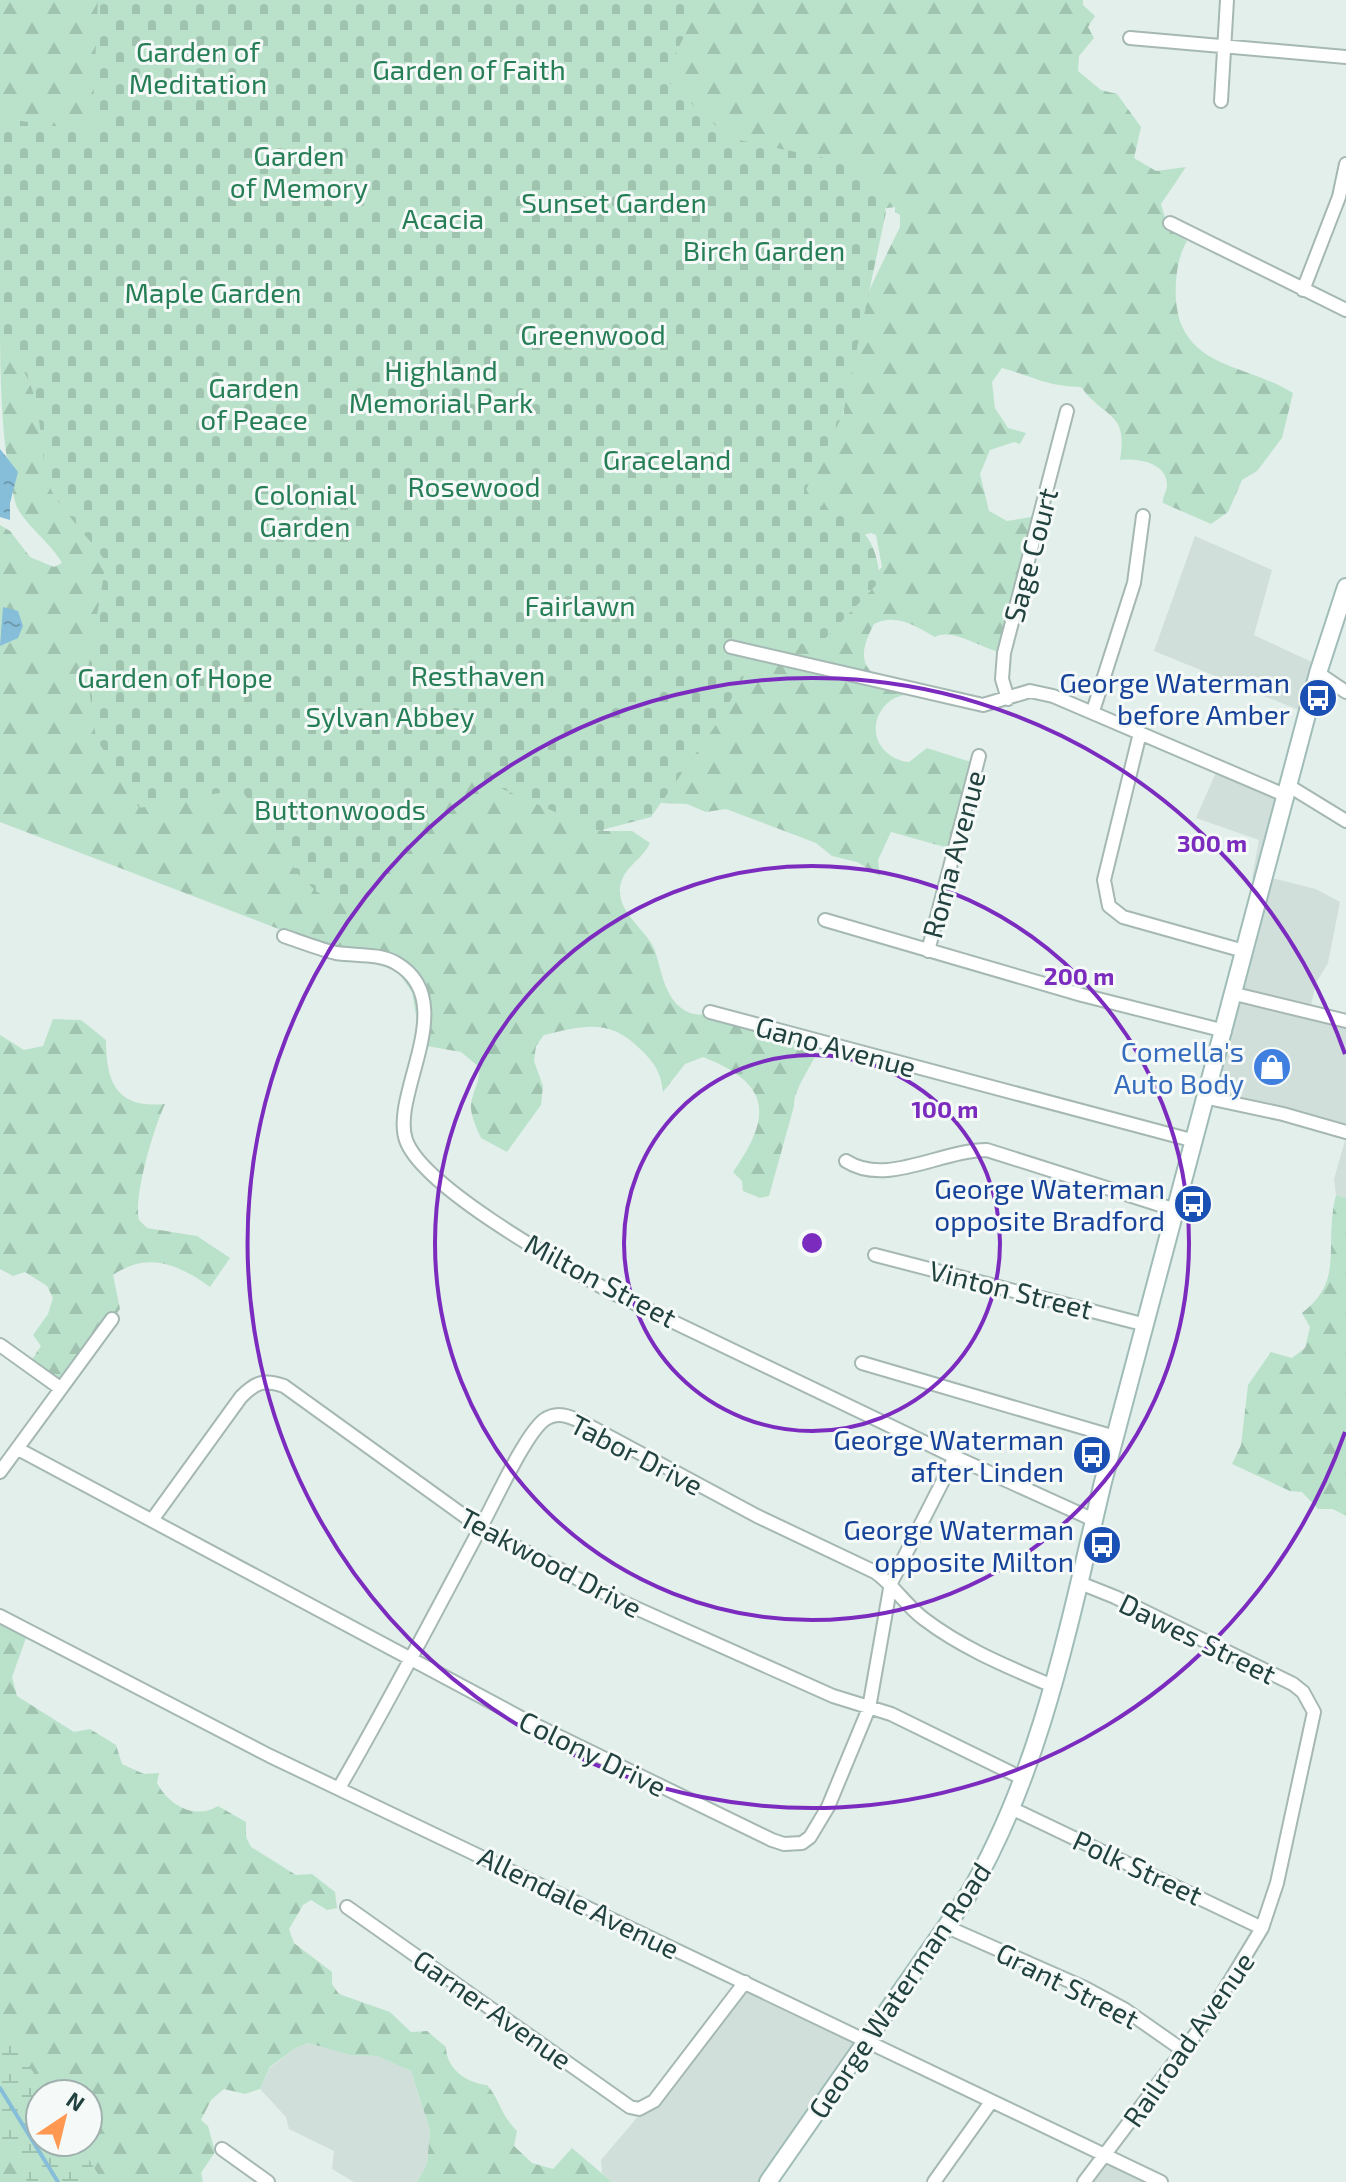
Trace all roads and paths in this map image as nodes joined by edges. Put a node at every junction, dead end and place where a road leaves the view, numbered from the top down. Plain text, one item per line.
1 (1227, 0) edge
2 (1130, 38) dead end
3 (1224, 48) junction
4 (1346, 57) edge
5 (1221, 101) dead end
6 (1346, 164) edge
7 (1170, 223) dead end
8 (1303, 290) junction
9 (1346, 310) edge
10 (1067, 411) dead end
11 (1143, 516) dead end
12 (1346, 587) edge
13 (731, 647) dead end
14 (1318, 673) junction
15 (1346, 692) edge
16 (1008, 699) junction
17 (1093, 711) junction
18 (1140, 733) junction
19 (979, 756) dead end
20 (1288, 791) junction
21 (1346, 821) edge
22 (825, 920) dead end
23 (284, 936) dead end
24 (928, 951) junction
25 (1244, 951) junction
26 (1235, 994) junction
27 (710, 1012) dead end
28 (1346, 1021) edge
29 (1225, 1031) junction
30 (1208, 1098) junction
31 (1346, 1132) edge
32 (1195, 1141) junction
33 (846, 1161) dead end
34 (1176, 1210) junction
35 (875, 1255) dead end
36 (112, 1319) dead end
37 (1146, 1325) junction
38 (0, 1345) edge
39 (862, 1363) dead end
40 (60, 1388) junction
41 (1115, 1437) junction
42 (18, 1449) junction
43 (955, 1457) junction
44 (0, 1472) edge
45 (152, 1520) junction
46 (1094, 1520) junction
47 (481, 1528) junction
48 (891, 1583) junction
49 (1080, 1583) junction
50 (0, 1616) edge
51 (412, 1659) junction
52 (1050, 1685) junction
53 (1309, 1701) joint
54 (869, 1708) junction
55 (1024, 1779) junction
56 (339, 1788) junction
57 (1013, 1809) junction
58 (347, 1907) dead end
59 (947, 1927) junction
60 (1262, 1928) junction
61 (745, 1982) junction
62 (867, 2041) junction
63 (1184, 2051) junction
64 (991, 2102) junction
65 (222, 2149) dead end
66 (1104, 2157) junction
67 (268, 2182) edge
68 (768, 2182) edge
69 (934, 2182) edge
70 (1084, 2182) edge
71 (1161, 2182) edge

1 - 3 street
2 - 3 street
3 - 4 street
3 - 5 street
6 - 8 street
7 - 8 street
8 - 9 street
10 - 16 street, Sage Court
11 - 17 street
12 - 14 main road, George Waterman Road
13 - 16 street
14 - 15 street
14 - 20 main road, George Waterman Road
16 - 17 street
17 - 18 street
18 - 20 street
18 - 25 street
19 - 24 street, Roma Avenue
20 - 21 street
20 - 25 main road, George Waterman Road
22 - 24 street
23 - 43 street, Milton Street
24 - 29 street
25 - 26 main road, George Waterman Road
26 - 28 street
26 - 29 main road, George Waterman Road
27 - 32 street, Gano Avenue
29 - 30 main road, George Waterman Road
30 - 31 street
30 - 32 main road, George Waterman Road
32 - 34 main road, George Waterman Road
33 - 34 street
34 - 37 main road, George Waterman Road
35 - 37 street, Vinton Street
36 - 40 street
37 - 41 main road, George Waterman Road
38 - 40 street
39 - 41 street
40 - 42 street
41 - 46 main road, George Waterman Road
42 - 44 street
42 - 45 street, Colony Drive
43 - 46 street, Milton Street
43 - 48 street, Colony Drive
45 - 47 street, Teakwood Drive
45 - 51 street, Colony Drive
46 - 49 main road, George Waterman Road
47 - 48 street, Tabor Drive
47 - 51 street, Tabor Drive
47 - 54 street, Teakwood Drive
48 - 52 street, Tabor Drive
48 - 54 street, Colony Drive
49 - 52 main road, George Waterman Road
49 - 53 street, Dawes Street
50 - 56 street, Allendale Avenue
51 - 54 street, Colony Drive
51 - 56 street, Tabor Drive
52 - 55 main road, George Waterman Road
53 - 60 street, Railroad Avenue
54 - 55 street, Teakwood Drive
55 - 57 main road, George Waterman Road
56 - 61 street, Allendale Avenue
57 - 59 main road, George Waterman Road
57 - 60 street, Polk Street
58 - 61 street, Garner Avenue
59 - 62 main road, George Waterman Road
59 - 63 street, Grant Street
60 - 63 street, Railroad Avenue
61 - 62 street, Allendale Avenue
62 - 64 street, Allendale Avenue
62 - 68 main road, George Waterman Road
63 - 66 street, Railroad Avenue
64 - 66 street, Allendale Avenue
64 - 69 street
65 - 67 street
66 - 70 street, Railroad Avenue
66 - 71 street, Allendale Avenue

